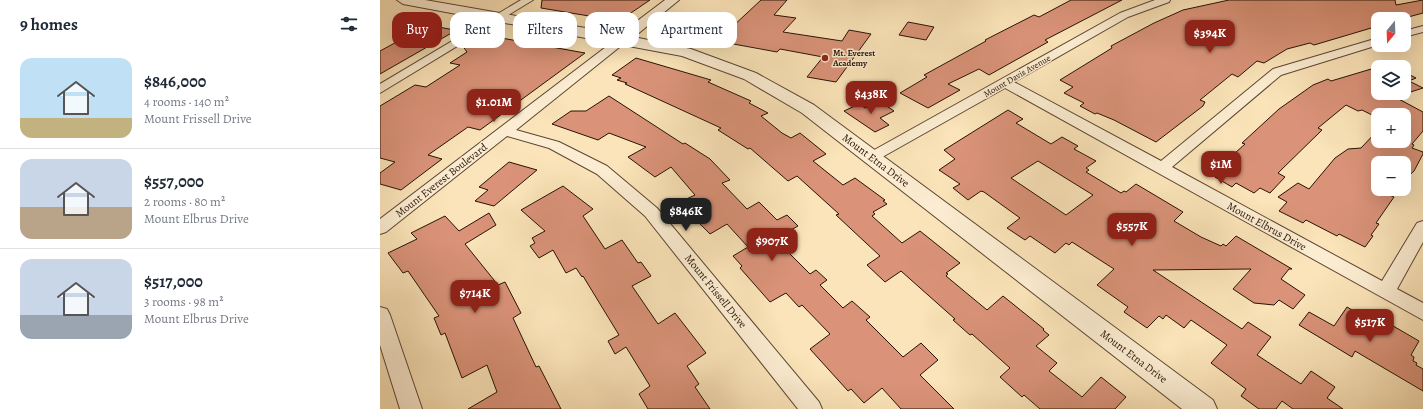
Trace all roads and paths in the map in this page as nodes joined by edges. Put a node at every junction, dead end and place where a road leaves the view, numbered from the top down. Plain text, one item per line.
1 (403, 0) edge
2 (528, 0) edge
3 (673, 0) edge
4 (1165, 0) edge
5 (471, 12) edge
6 (505, 14) edge
7 (505, 18) edge
8 (639, 27) edge
9 (1423, 29) edge
10 (585, 32) edge
11 (1411, 32) edge
12 (639, 42) edge
13 (1371, 43) edge
14 (450, 47) edge
15 (611, 48) edge
16 (1006, 83) junction
17 (380, 89) edge
18 (505, 131) junction
19 (872, 157) junction
20 (1162, 168) junction
21 (1423, 227) edge
22 (380, 228) edge
23 (1386, 291) junction
24 (1423, 312) edge
25 (380, 315) edge
26 (411, 409) edge
27 (811, 409) edge
28 (1203, 409) edge

1 - 5 street, Mount Etna Drive
2 - 6 street
3 - 8 street, Mount Everest Boulevard
4 - 16 street, Mount Davis Avenue
7 - 10 street, Mount Etna Drive
9 - 11 street
12 - 19 street, Mount Etna Drive
13 - 20 street
14 - 17 street
15 - 18 street, Mount Everest Boulevard
16 - 19 street, Mount Davis Avenue
16 - 20 street, Mount Elbrus Drive
18 - 22 street, Mount Everest Boulevard
18 - 27 street, Mount Frissell Drive
19 - 28 street, Mount Etna Drive
20 - 23 street, Mount Elbrus Drive
21 - 23 street
23 - 24 street, Mount Elbrus Drive
25 - 26 street

